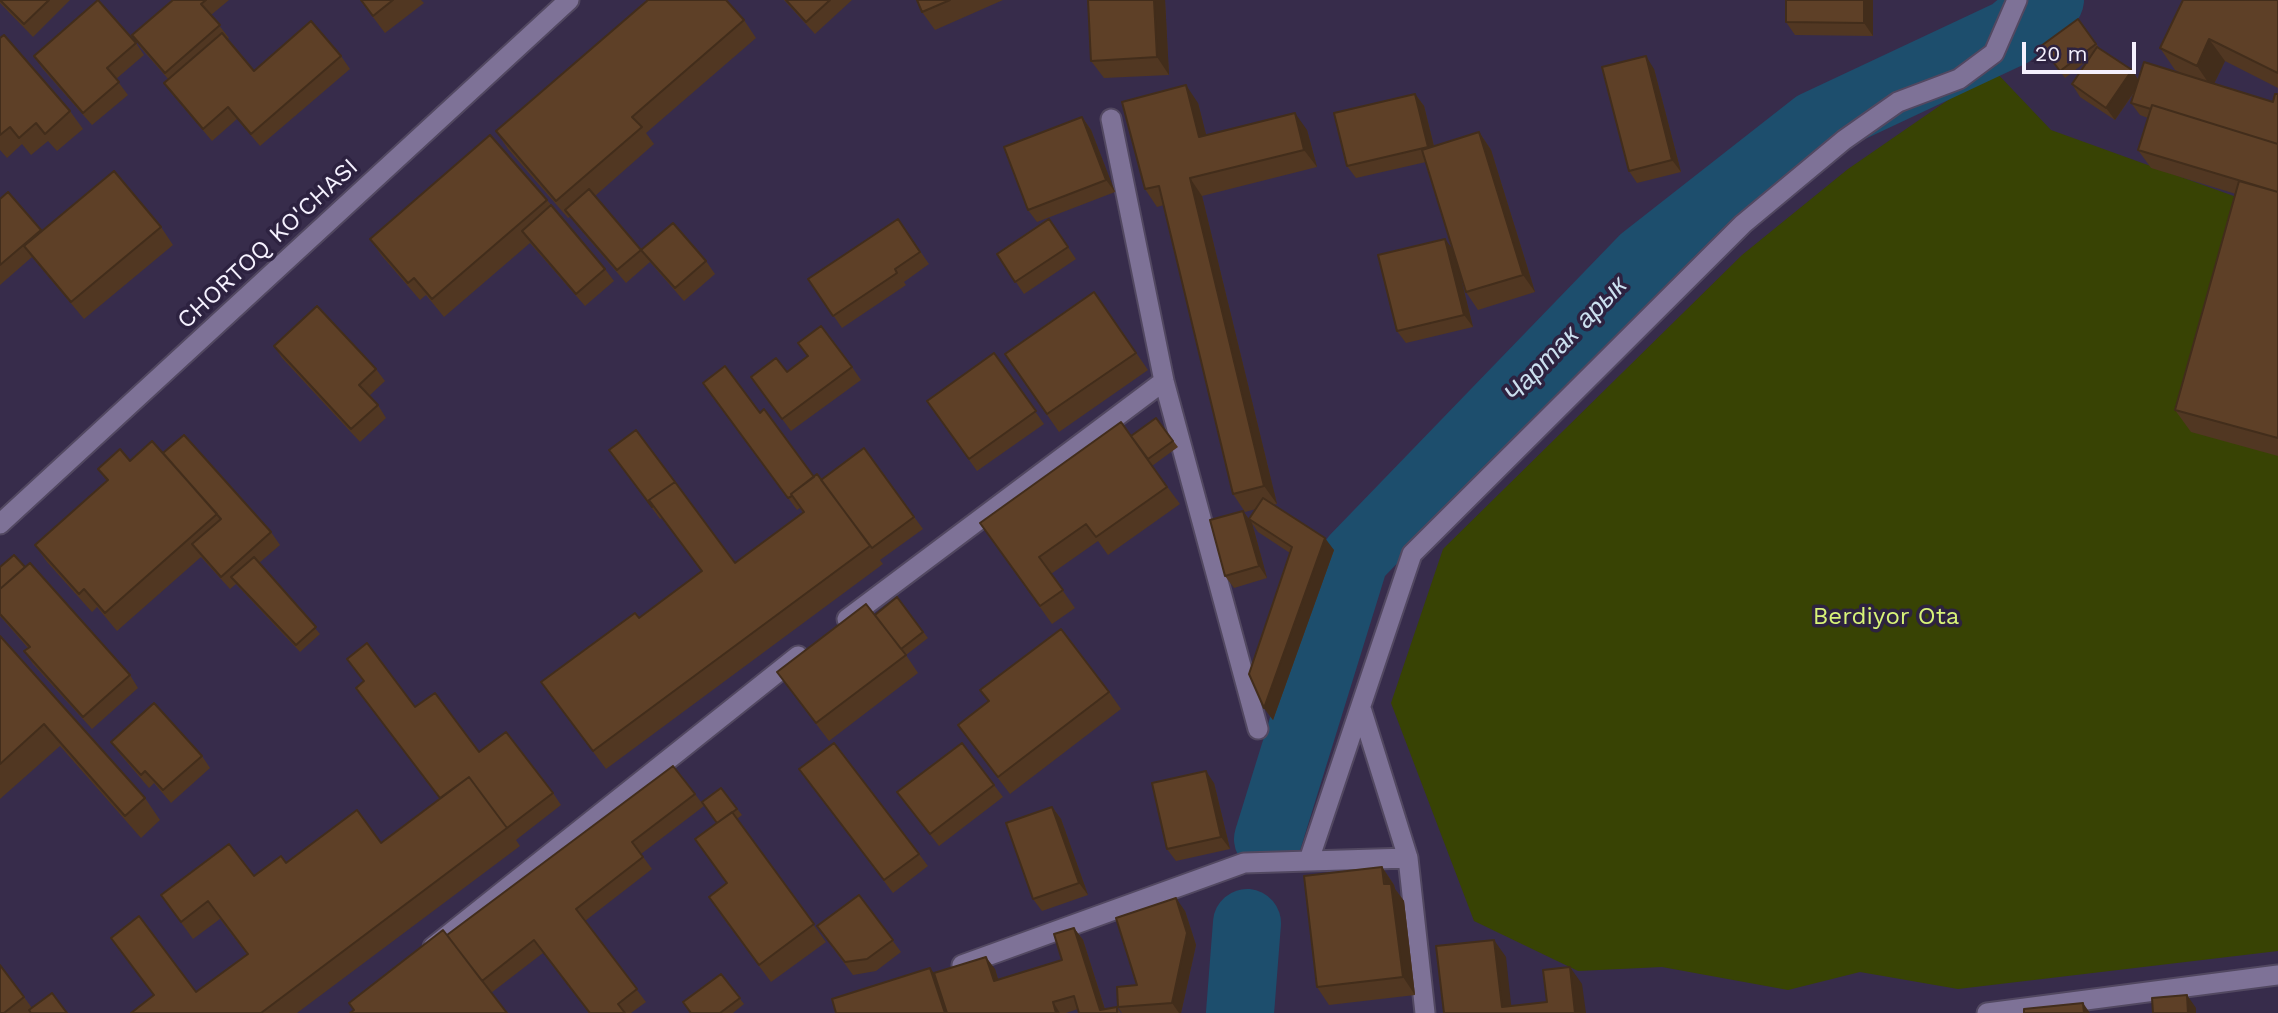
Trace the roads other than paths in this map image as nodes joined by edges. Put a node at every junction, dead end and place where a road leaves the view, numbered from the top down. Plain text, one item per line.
1 (569, 0) edge
2 (2017, 0) edge
3 (1111, 119) dead end
4 (1164, 381) junction
5 (0, 524) edge
6 (1362, 711) junction
7 (1258, 729) dead end
8 (1408, 858) junction
9 (1309, 860) junction
10 (415, 961) edge
11 (947, 970) edge
12 (2278, 975) edge
13 (1425, 1013) edge
14 (1987, 1013) edge

1 - 5 street, CHORTOQ KO'CHASI
2 - 6 street
3 - 4 street
4 - 7 street
4 - 10 street
6 - 8 street
6 - 9 street
8 - 9 street
8 - 13 street
9 - 11 street
12 - 14 street

